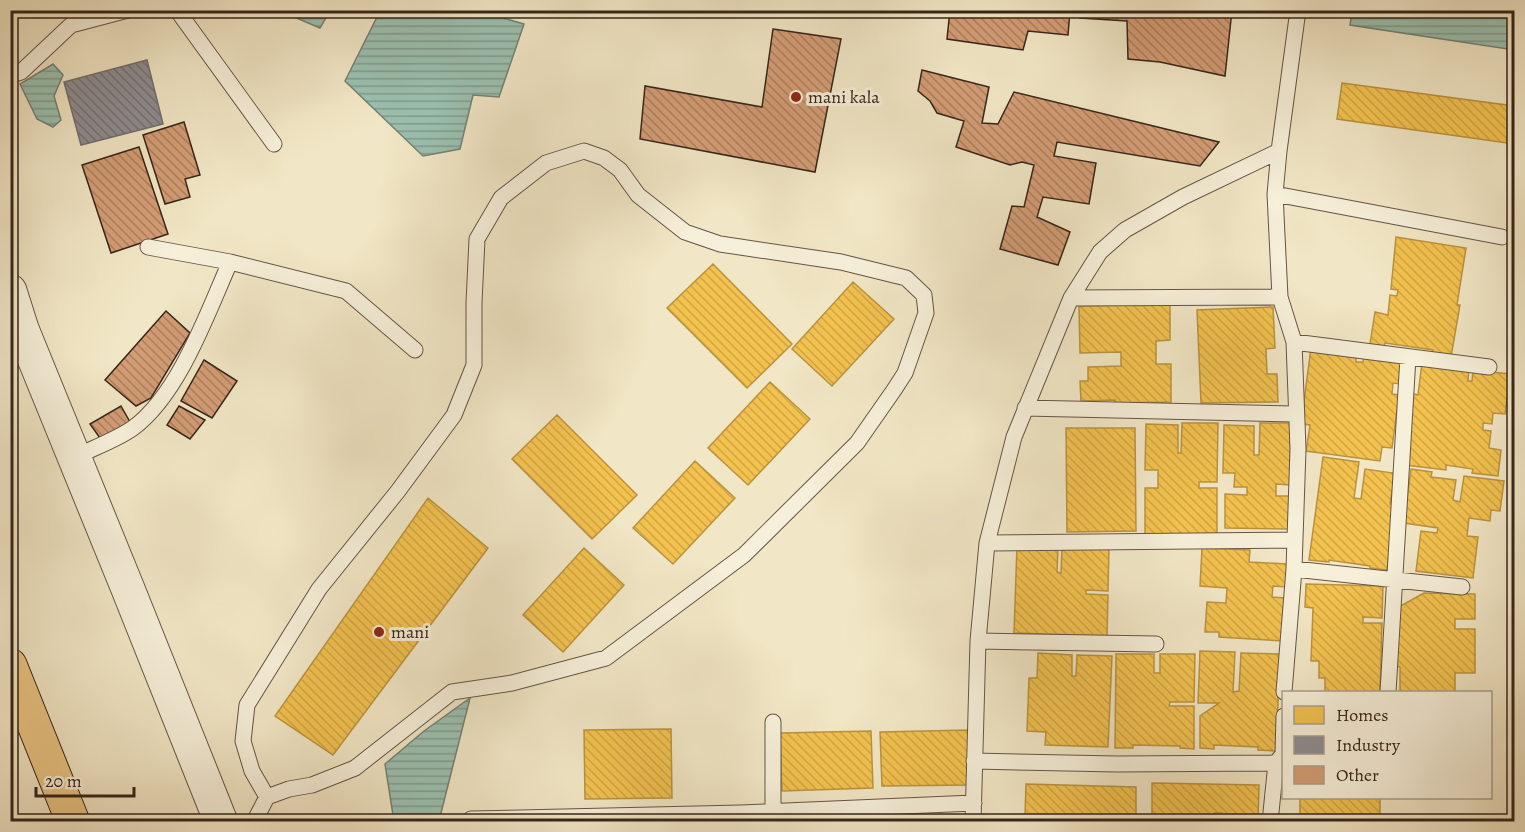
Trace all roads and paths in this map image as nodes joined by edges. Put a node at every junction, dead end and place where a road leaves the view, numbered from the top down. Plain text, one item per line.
1 (128, 10) edge
2 (177, 10) edge
3 (1298, 10) edge
4 (10, 76) edge
5 (274, 144) dead end
6 (1279, 151) junction
7 (1275, 195) junction
8 (1502, 237) dead end
9 (148, 246) dead end
10 (230, 262) junction
11 (10, 291) edge
12 (1280, 297) junction
13 (1071, 298) junction
14 (1294, 342) junction
15 (415, 350) dead end
16 (1408, 357) junction
17 (1489, 367) dead end
18 (1025, 408) junction
19 (1296, 414) junction
20 (75, 458) junction
21 (1295, 540) junction
22 (987, 543) junction
23 (1294, 569) junction
24 (1396, 579) junction
25 (1462, 586) dead end
26 (978, 641) junction
27 (1156, 644) dead end
28 (10, 665) edge
29 (1284, 691) edge
30 (1388, 691) edge
31 (773, 722) dead end
32 (1281, 757) edge
33 (974, 761) junction
34 (267, 797) junction
35 (974, 803) junction
36 (773, 811) junction
37 (741, 818) edge
38 (471, 819) dead end
39 (73, 822) edge
40 (220, 822) edge
41 (254, 822) edge
42 (973, 822) edge
43 (1270, 822) edge

1 - 4 lane
2 - 5 lane
3 - 6 lane
6 - 7 lane
6 - 13 lane
7 - 8 lane
7 - 12 lane
9 - 10 lane
10 - 15 lane
10 - 20 lane
11 - 20 street
12 - 13 lane
12 - 14 lane
13 - 18 lane
14 - 16 lane
14 - 19 lane
16 - 17 lane
16 - 24 lane
18 - 19 lane
18 - 22 lane
19 - 21 lane
20 - 40 street
21 - 22 lane
21 - 23 lane
22 - 26 lane
23 - 24 lane
23 - 29 lane
24 - 25 lane
24 - 30 lane
26 - 27 lane
26 - 33 lane
28 - 39 main road
31 - 36 lane
32 - 33 lane
32 - 43 lane
33 - 35 lane
34 - 34 lane
34 - 41 lane
35 - 36 lane
35 - 42 lane
36 - 37 lane
37 - 38 lane

